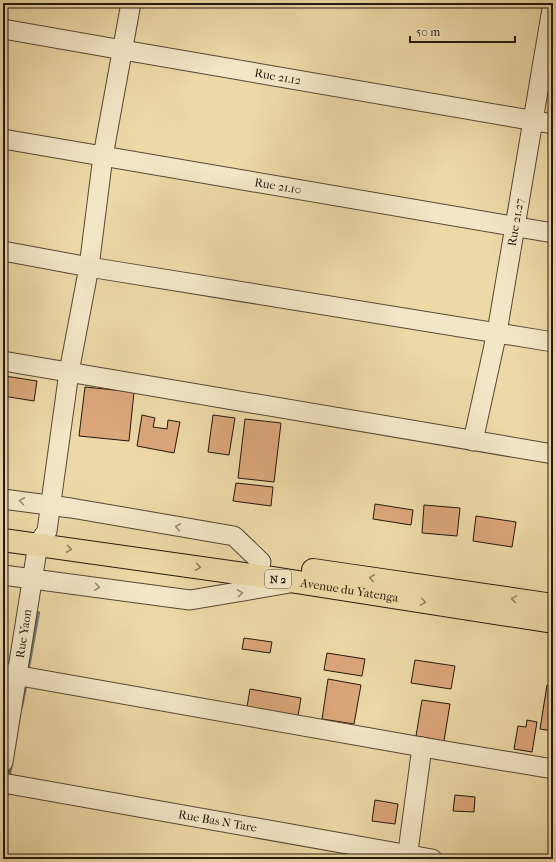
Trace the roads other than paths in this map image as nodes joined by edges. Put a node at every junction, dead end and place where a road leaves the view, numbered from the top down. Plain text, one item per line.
1 (131, 3) edge
2 (539, 3) edge
3 (553, 4) edge
4 (3, 29) edge
5 (123, 50) junction
6 (532, 121) junction
7 (553, 124) edge
8 (3, 139) edge
9 (104, 156) junction
10 (515, 226) junction
11 (553, 233) edge
12 (3, 251) edge
13 (89, 268) junction
14 (497, 332) junction
15 (553, 342) edge
16 (3, 361) edge
17 (69, 372) junction
18 (473, 441) junction
19 (553, 454) edge
20 (3, 499) edge
21 (50, 505) junction
22 (3, 525) edge
23 (43, 538) junction
24 (3, 540) edge
25 (262, 562) junction
26 (3, 575) edge
27 (33, 578) junction
28 (296, 582) junction
29 (553, 606) edge
30 (553, 622) edge
31 (10, 674) edge
32 (422, 747) junction
33 (3, 762) edge
34 (553, 769) edge
35 (3, 783) edge
36 (407, 857) edge
37 (432, 859) edge

1 - 5 street, Rue Yaon
2 - 3 street
3 - 6 street, Rue 21.27
4 - 5 street, Rue 21.12
5 - 6 street, Rue 21.12
5 - 9 street, Rue Yaon
6 - 7 street, Rue 21.12
6 - 10 street, Rue 21.27
8 - 9 street, Rue 21.10
9 - 10 street, Rue 21.10
9 - 13 street, Rue Yaon
10 - 11 street, Rue 21.10
10 - 14 street, Rue 21.27
12 - 13 street
13 - 14 street
13 - 17 street, Rue Yaon
14 - 15 street
14 - 18 street, Rue 21.27
16 - 17 street
17 - 18 street
17 - 21 street, Rue Yaon
18 - 19 street
21 -> 20 street
21 - 23 street, Rue Yaon
25 -> 21 street
22 - 23 main road, Avenue du Yatenga / N 2
23 - 24 main road, Avenue du Yatenga / N 2
23 - 25 main road, Avenue du Yatenga / N 2
23 - 27 street, Rue Yaon
23 -> 28 main road, Avenue du Yatenga / N 2
29 -> 25 main road, Avenue du Yatenga / N 2
26 - 27 street
27 -> 28 street
27 - 31 street, Rue Yaon
28 -> 30 main road, Avenue du Yatenga / N 2
31 - 32 street
31 - 33 street, Rue Yaon
32 - 34 street
32 - 36 street
35 - 36 street, Rue Bas N Tare
36 - 37 street, Rue Bas N Tare

